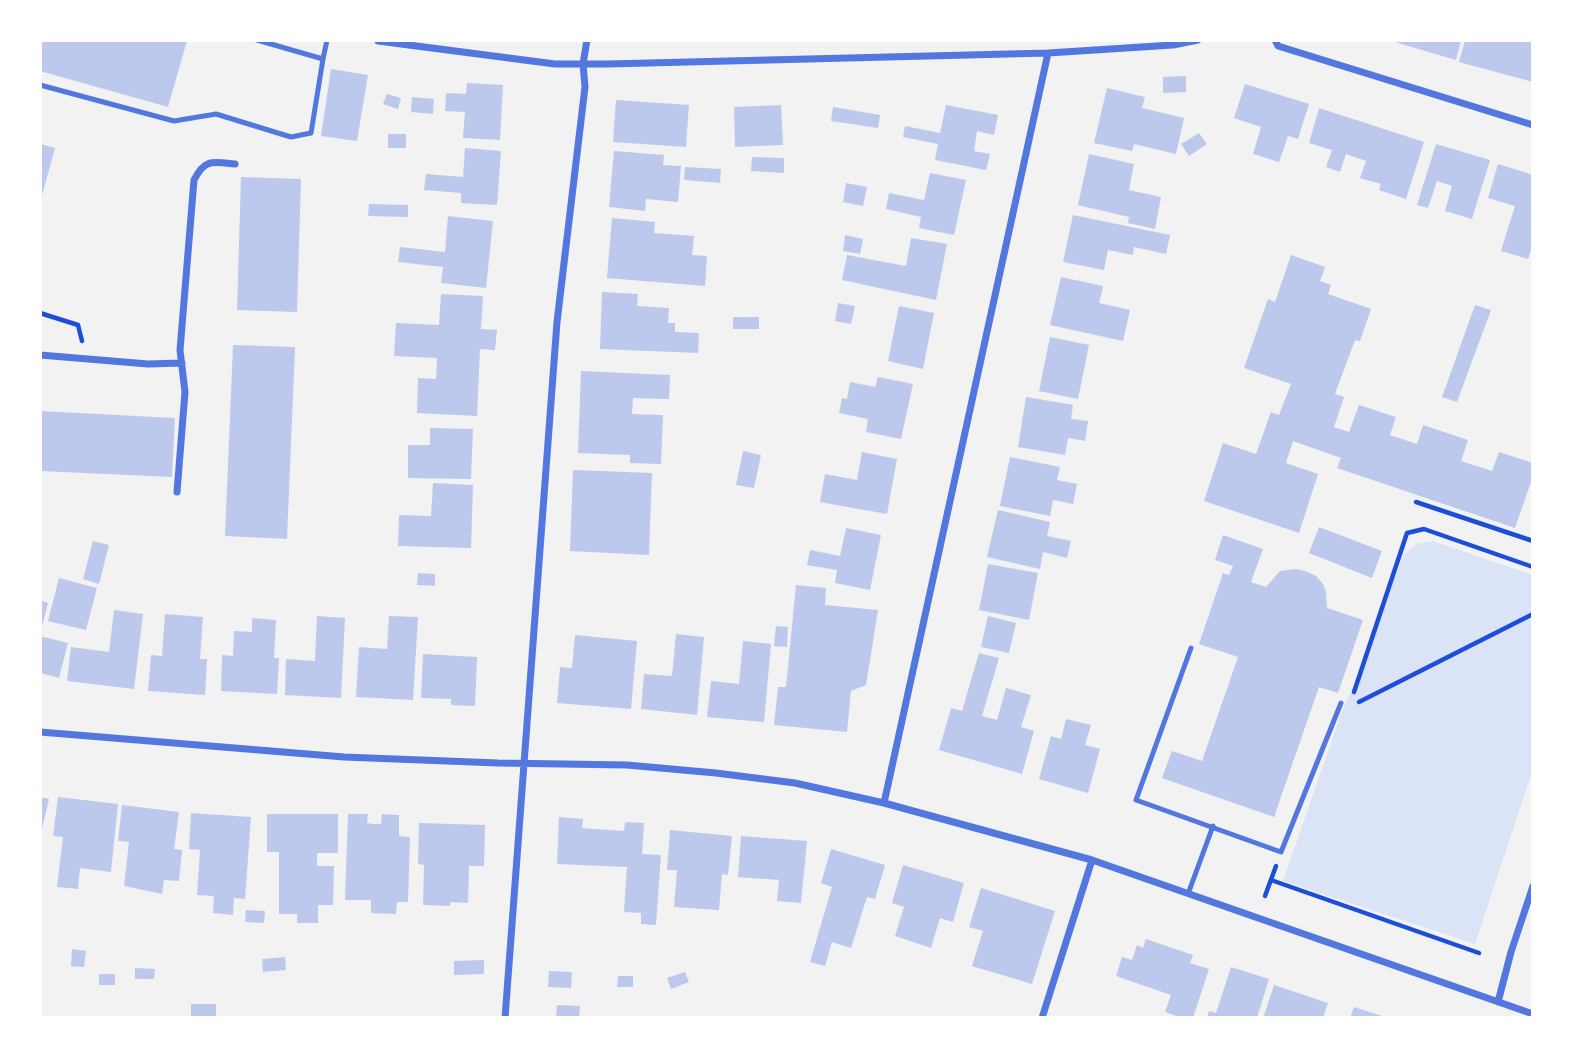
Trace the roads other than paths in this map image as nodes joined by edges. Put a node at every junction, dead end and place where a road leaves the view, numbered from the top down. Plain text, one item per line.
1 (257, 40) edge
2 (327, 40) edge
3 (587, 40) edge
4 (1198, 40) edge
5 (1275, 40) edge
6 (376, 41) edge
7 (1048, 53) junction
8 (323, 59) junction
9 (583, 64) junction
10 (40, 85) edge
11 (1533, 125) edge
12 (235, 164) dead end
13 (40, 355) edge
14 (181, 363) junction
15 (177, 492) dead end
16 (1191, 648) dead end
17 (1341, 703) road end
18 (40, 732) edge
19 (524, 764) junction
20 (884, 803) junction
21 (1213, 827) junction
22 (1092, 860) junction
23 (1533, 886) edge
24 (1188, 894) junction
25 (1498, 1002) junction
26 (1533, 1014) edge
27 (505, 1018) edge
28 (1042, 1018) edge

1 - 8 lane
2 - 8 lane
3 - 9 street
4 - 7 street
5 - 11 street
6 - 9 street
7 - 9 street
7 - 20 street
8 - 10 lane
9 - 19 street
12 - 14 street
13 - 14 street
14 - 15 street
16 - 21 lane
17 - 21 lane
18 - 19 street
19 - 20 street
19 - 27 street
20 - 22 street
21 - 24 lane
22 - 24 street
22 - 28 street
23 - 25 street
24 - 25 street
25 - 26 street

